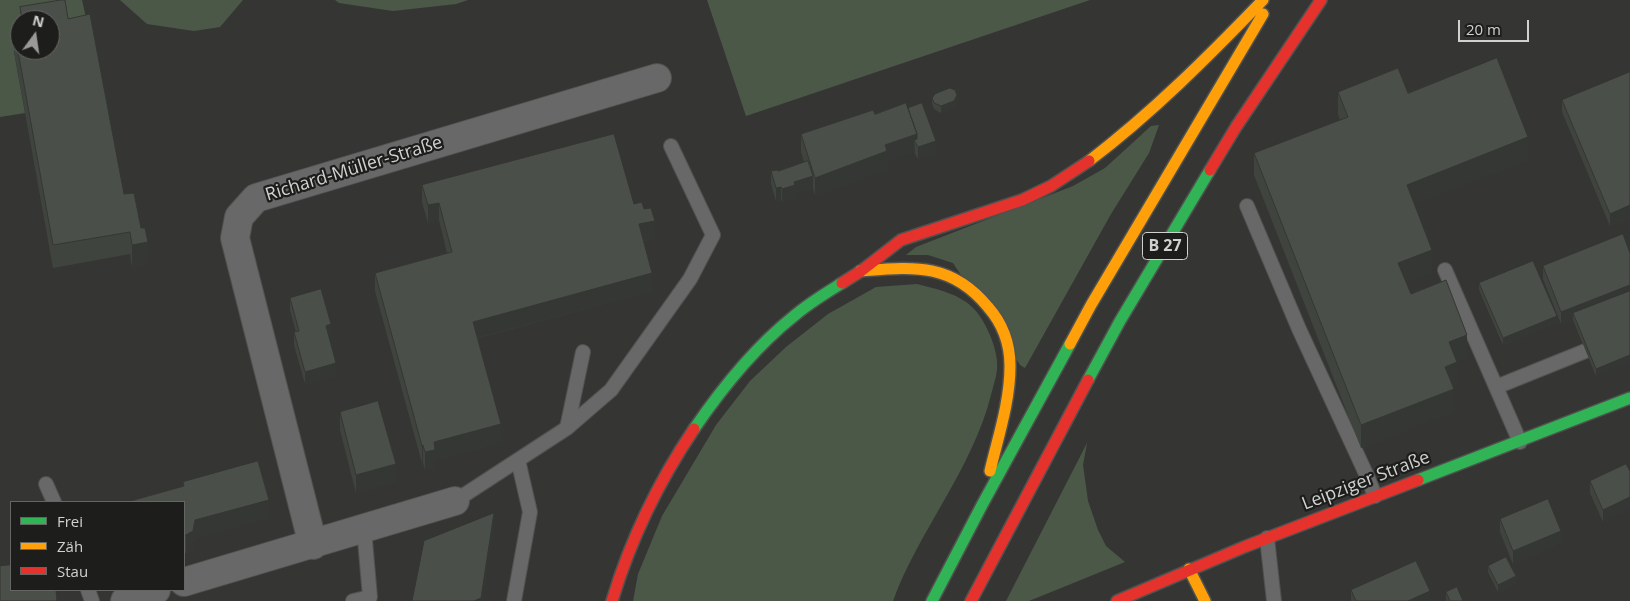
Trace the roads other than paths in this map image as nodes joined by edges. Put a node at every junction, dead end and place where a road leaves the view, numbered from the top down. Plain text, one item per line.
1 (1263, 0) edge
2 (1271, 0) edge
3 (1320, 0) edge
4 (657, 78) dead end
5 (671, 146) dead end
6 (1247, 206) dead end
7 (1445, 270) dead end
8 (860, 271) junction
9 (1630, 333) edge
10 (583, 352) dead end
11 (1496, 387) junction
12 (1630, 398) edge
13 (567, 428) junction
14 (1520, 442) junction
15 (518, 460) junction
16 (46, 484) dead end
17 (1375, 496) junction
18 (54, 501) edge
19 (455, 502) joint
20 (982, 504) junction
21 (364, 529) junction
22 (1267, 538) junction
23 (313, 545) junction
24 (1189, 569) junction
25 (185, 582) edge
26 (1186, 585) dead end
27 (153, 591) edge
28 (125, 601) edge
29 (354, 601) edge
30 (514, 601) edge
31 (612, 601) edge
32 (932, 601) edge
33 (971, 601) edge
34 (1117, 601) edge
35 (1205, 601) edge
36 (1274, 601) edge

1 - 8 main road
2 - 20 main road, B 27
3 - 33 main road, B 27
4 - 23 street, Richard-Müller-Straße
5 - 13 lane
6 - 17 lane
7 - 11 lane
8 - 20 main road
8 - 31 main road
9 - 11 lane
10 - 13 lane
11 - 14 lane
12 - 14 main road, Leipziger Straße
13 - 15 lane
14 - 17 main road, Leipziger Straße
15 - 19 lane
15 - 30 lane
16 - 18 lane
17 - 22 main road, Leipziger Straße
19 - 21 street
20 - 32 main road, B 27
21 - 23 street
21 - 29 lane
22 - 24 main road, Leipziger Straße
22 - 36 lane
23 - 25 street
24 - 26 main road
24 - 34 main road, Leipziger Straße
24 - 35 main road
27 - 28 street

